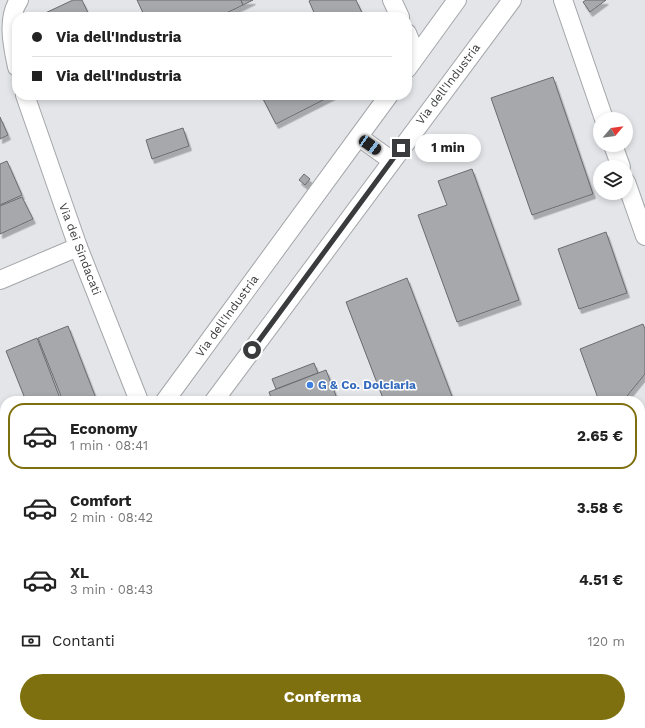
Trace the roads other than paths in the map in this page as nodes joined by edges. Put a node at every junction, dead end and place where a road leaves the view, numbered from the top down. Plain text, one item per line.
1 (19, 0) edge
2 (392, 0) edge
3 (457, 0) edge
4 (512, 0) edge
5 (563, 0) edge
6 (14, 12) edge
7 (398, 12) edge
8 (12, 32) edge
9 (12, 44) edge
10 (412, 62) edge
11 (27, 100) edge
12 (385, 100) edge
13 (602, 112) edge
14 (359, 137) junction
15 (392, 160) junction
16 (632, 200) edge
17 (645, 236) edge
18 (78, 247) junction
19 (0, 280) edge
20 (137, 396) edge
21 (169, 396) edge
22 (218, 396) edge

1 - 6 street
2 - 7 street
3 - 10 street
4 - 15 street, Via dell'Industria
5 - 13 street
8 - 9 street
11 - 18 street, Via dei Sindacati
12 - 14 street, Via dell'Industria
14 - 15 street
14 - 21 street, Via dell'Industria
15 - 22 street, Via dell'Industria
16 - 17 street
18 - 19 street
18 - 20 street, Via dei Sindacati

